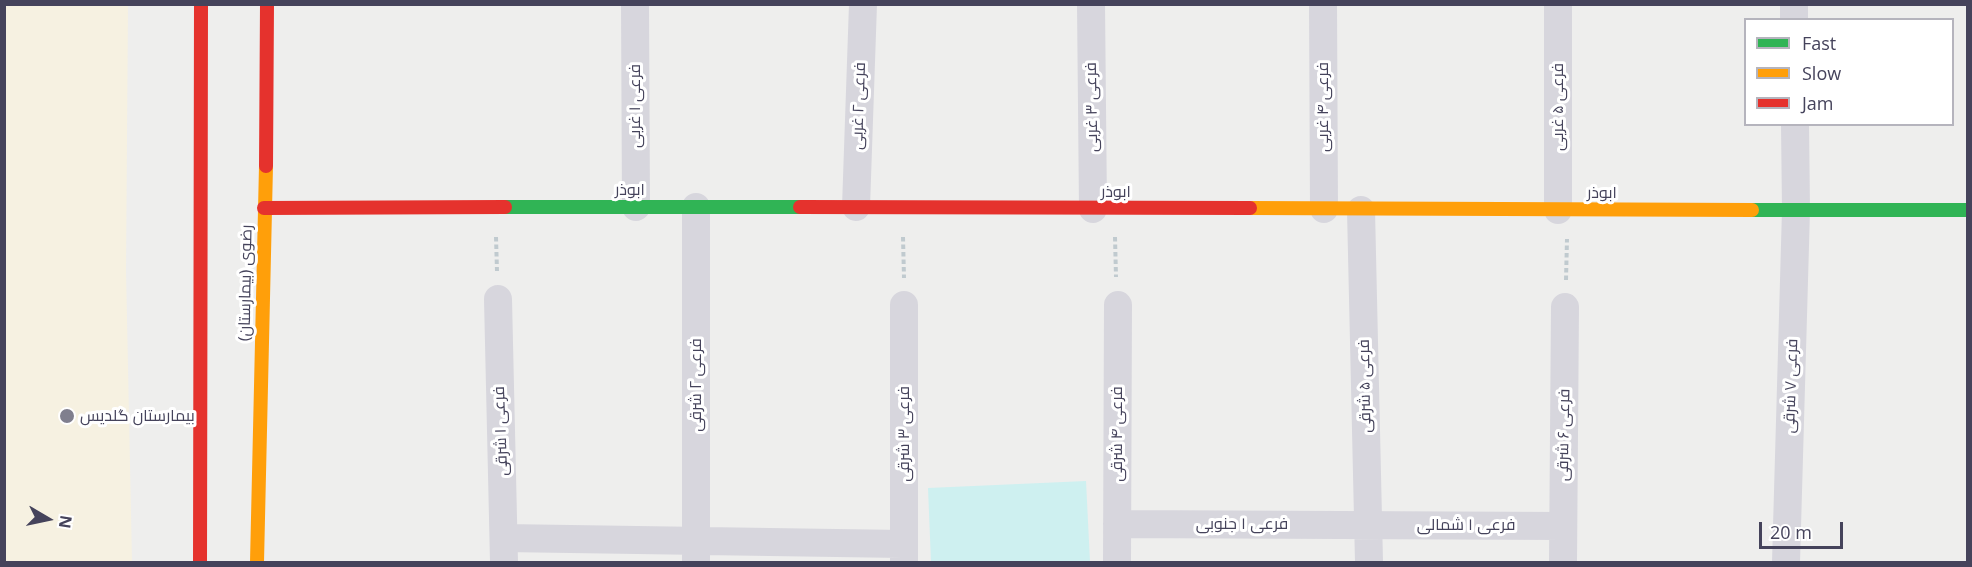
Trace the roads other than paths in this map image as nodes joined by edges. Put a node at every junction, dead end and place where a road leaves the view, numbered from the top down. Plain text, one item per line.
1 (201, 4) edge
2 (267, 4) edge
3 (635, 4) edge
4 (863, 4) edge
5 (1091, 4) edge
6 (1323, 4) edge
7 (1558, 4) edge
8 (1795, 126) edge
9 (636, 207) junction
10 (696, 207) junction
11 (856, 207) junction
12 (264, 208) junction
13 (1104, 209) junction
14 (1324, 209) junction
15 (1361, 210) junction
16 (1563, 210) junction
17 (1796, 210) junction
18 (1968, 210) edge
19 (498, 299) road end
20 (904, 305) road end
21 (1118, 305) road end
22 (1565, 307) road end
23 (1117, 524) junction
24 (1368, 525) junction
25 (1563, 526) junction
26 (504, 550) edge
27 (696, 552) edge
28 (904, 553) edge
29 (200, 562) edge
30 (257, 562) edge
31 (1117, 562) edge
32 (1369, 562) edge
33 (1563, 562) edge
34 (1786, 562) edge

1 - 29 street
2 - 12 street, رضوی (بیمارستان)
3 - 9 street, فرعی ۱ غربی
4 - 11 street, فرعی ۲ غربی
5 - 13 street, فرعی ۳ غربی
6 - 14 street, فرعی ۴ غربی
7 - 16 street, فرعی ۵ غربی
8 - 17 street, فرعی ۷ شرقی
9 - 10 street, ابوذر
9 - 12 street, ابوذر
10 - 11 street, ابوذر
10 - 27 street, فرعی ۲ شرقی
11 - 13 street, ابوذر
12 - 30 street, رضوی (بیمارستان)
13 - 14 street, ابوذر
14 - 15 street, ابوذر
15 - 16 street, ابوذر
15 - 24 street, فرعی ۵ شرقی
16 - 17 street, ابوذر
17 - 18 street, ابوذر
17 - 34 street, فرعی ۷ شرقی
19 - 26 street, فرعی ۱ شرقی
20 - 28 street, فرعی ۳ شرقی
21 - 23 street, فرعی ۴ شرقی
22 - 25 street, فرعی ۶ شرقی
23 - 24 street, فرعی ۱ جنوبی
23 - 31 street, فرعی ۴ شرقی
24 - 25 street, فرعی ۱ شمالی
24 - 32 street, فرعی ۵ شرقی
25 - 33 street, فرعی ۶ شرقی
26 - 27 street
27 - 28 street

